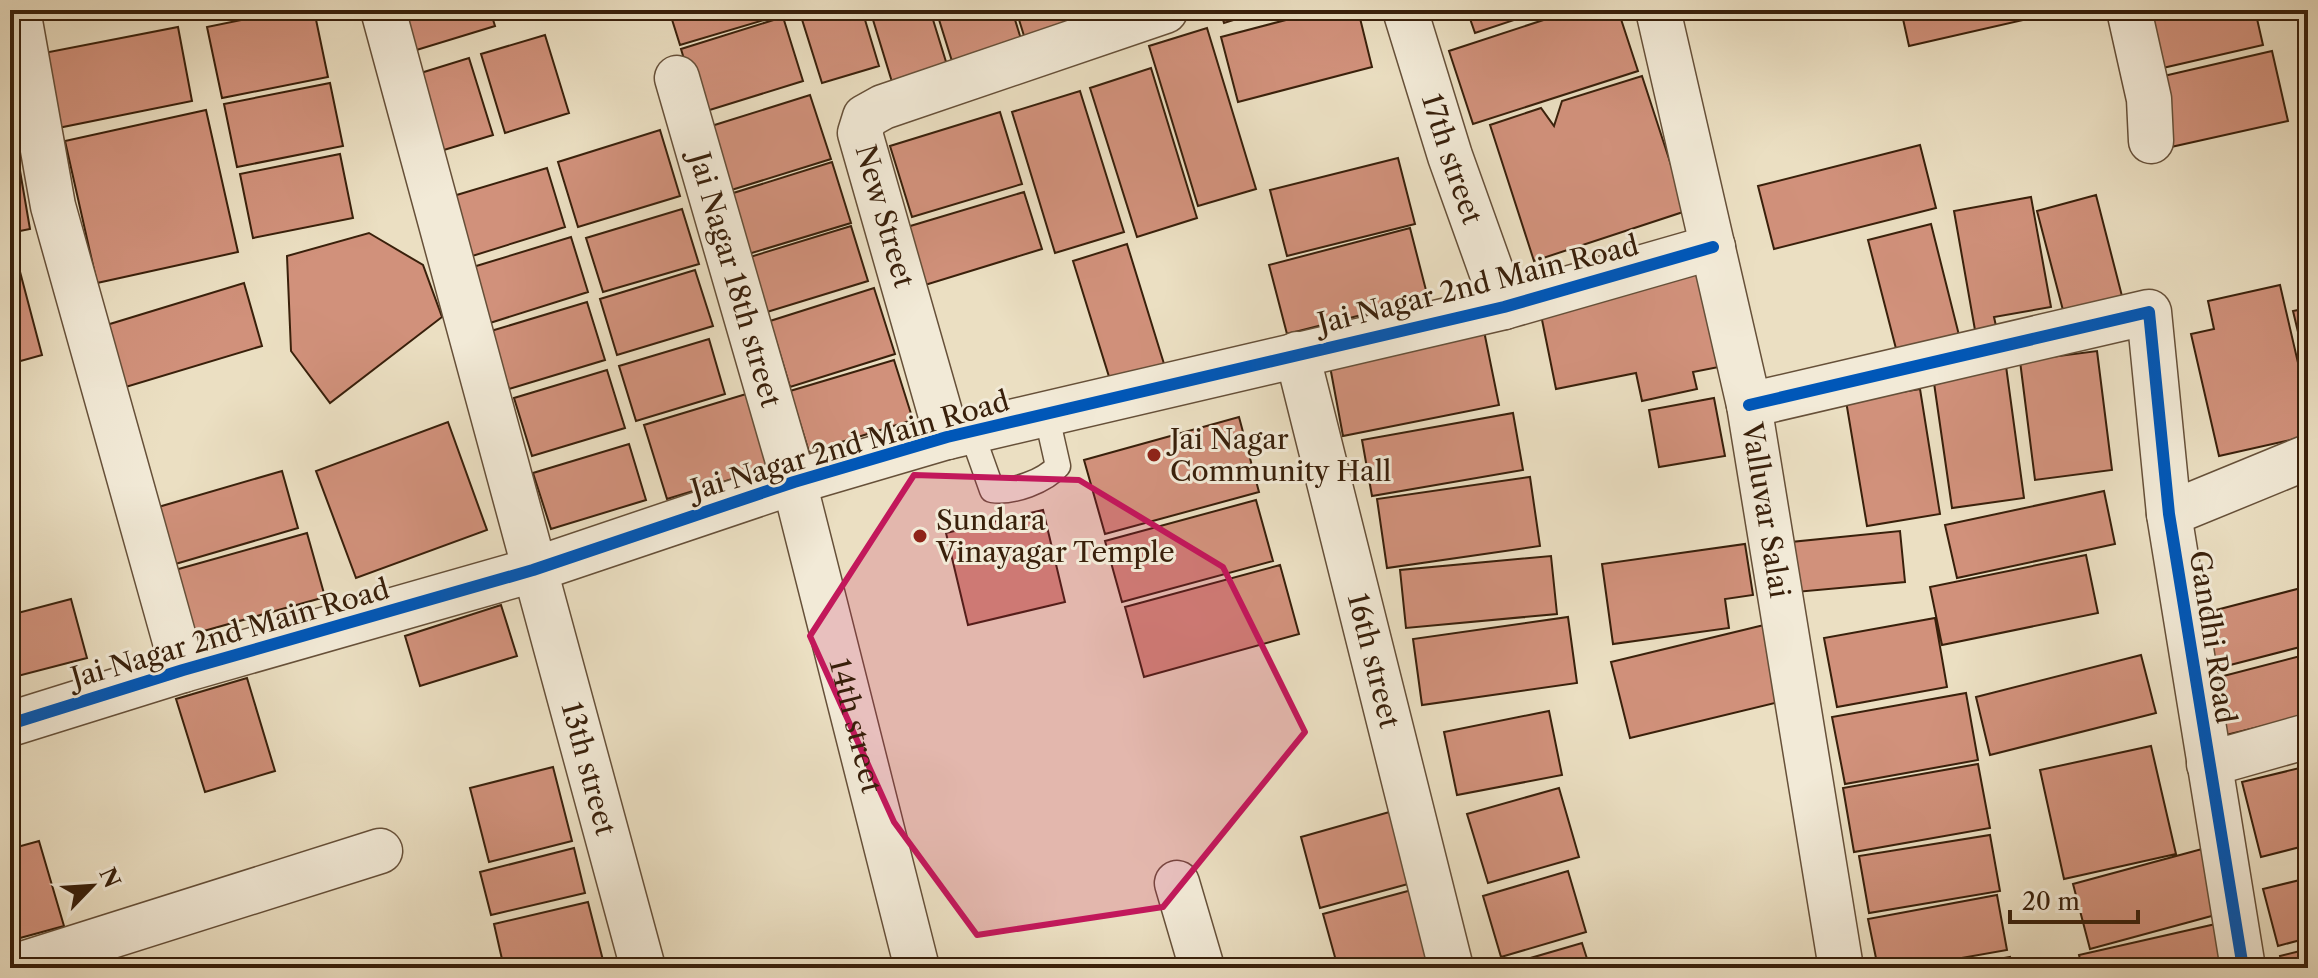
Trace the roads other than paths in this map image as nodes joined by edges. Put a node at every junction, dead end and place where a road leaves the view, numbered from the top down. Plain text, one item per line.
1 (18, 10) edge
2 (383, 10) edge
3 (1405, 10) edge
4 (1658, 10) edge
5 (2129, 10) edge
6 (1165, 11) edge
7 (677, 78) dead end
8 (2151, 141) dead end
9 (1713, 247) junction
10 (1504, 307) junction
11 (1297, 354) junction
12 (1749, 405) junction
13 (1046, 413) junction
14 (959, 434) junction
15 (2308, 457) edge
16 (794, 482) junction
17 (2169, 514) junction
18 (533, 570) junction
19 (183, 670) junction
20 (10, 724) edge
21 (2308, 736) edge
22 (2209, 764) junction
23 (380, 851) dead end
24 (1177, 883) dead end
25 (10, 968) edge
26 (643, 968) edge
27 (917, 968) edge
28 (1202, 968) edge
29 (1451, 968) edge
30 (1841, 968) edge
31 (2243, 968) edge

1 - 19 street
2 - 18 street, 13th street
3 - 10 street, 17th street
4 - 9 street, Valluvar Salai
5 - 8 street
6 - 14 street, New Street
7 - 16 street, Jai Nagar 18th street
9 - 10 street, Jai Nagar 2nd Main Road
9 - 12 street, Valluvar Salai
10 - 11 street, Jai Nagar 2nd Main Road
11 - 13 street, Jai Nagar 2nd Main Road
11 - 29 street, 16th street
12 - 17 street, Gandhi Road
12 - 30 street, Valluvar Salai
13 - 14 street, Jai Nagar 2nd Main Road
13 - 14 lane
14 - 16 street, Jai Nagar 2nd Main Road
15 - 17 street
16 - 18 street, Jai Nagar 2nd Main Road
16 - 27 street, 14th street
17 - 22 street, Gandhi Road
18 - 19 street, Jai Nagar 2nd Main Road
18 - 26 street, 13th street
19 - 20 street, Jai Nagar 2nd Main Road
21 - 22 street
22 - 31 street, Gandhi Road
23 - 25 street
24 - 28 street

